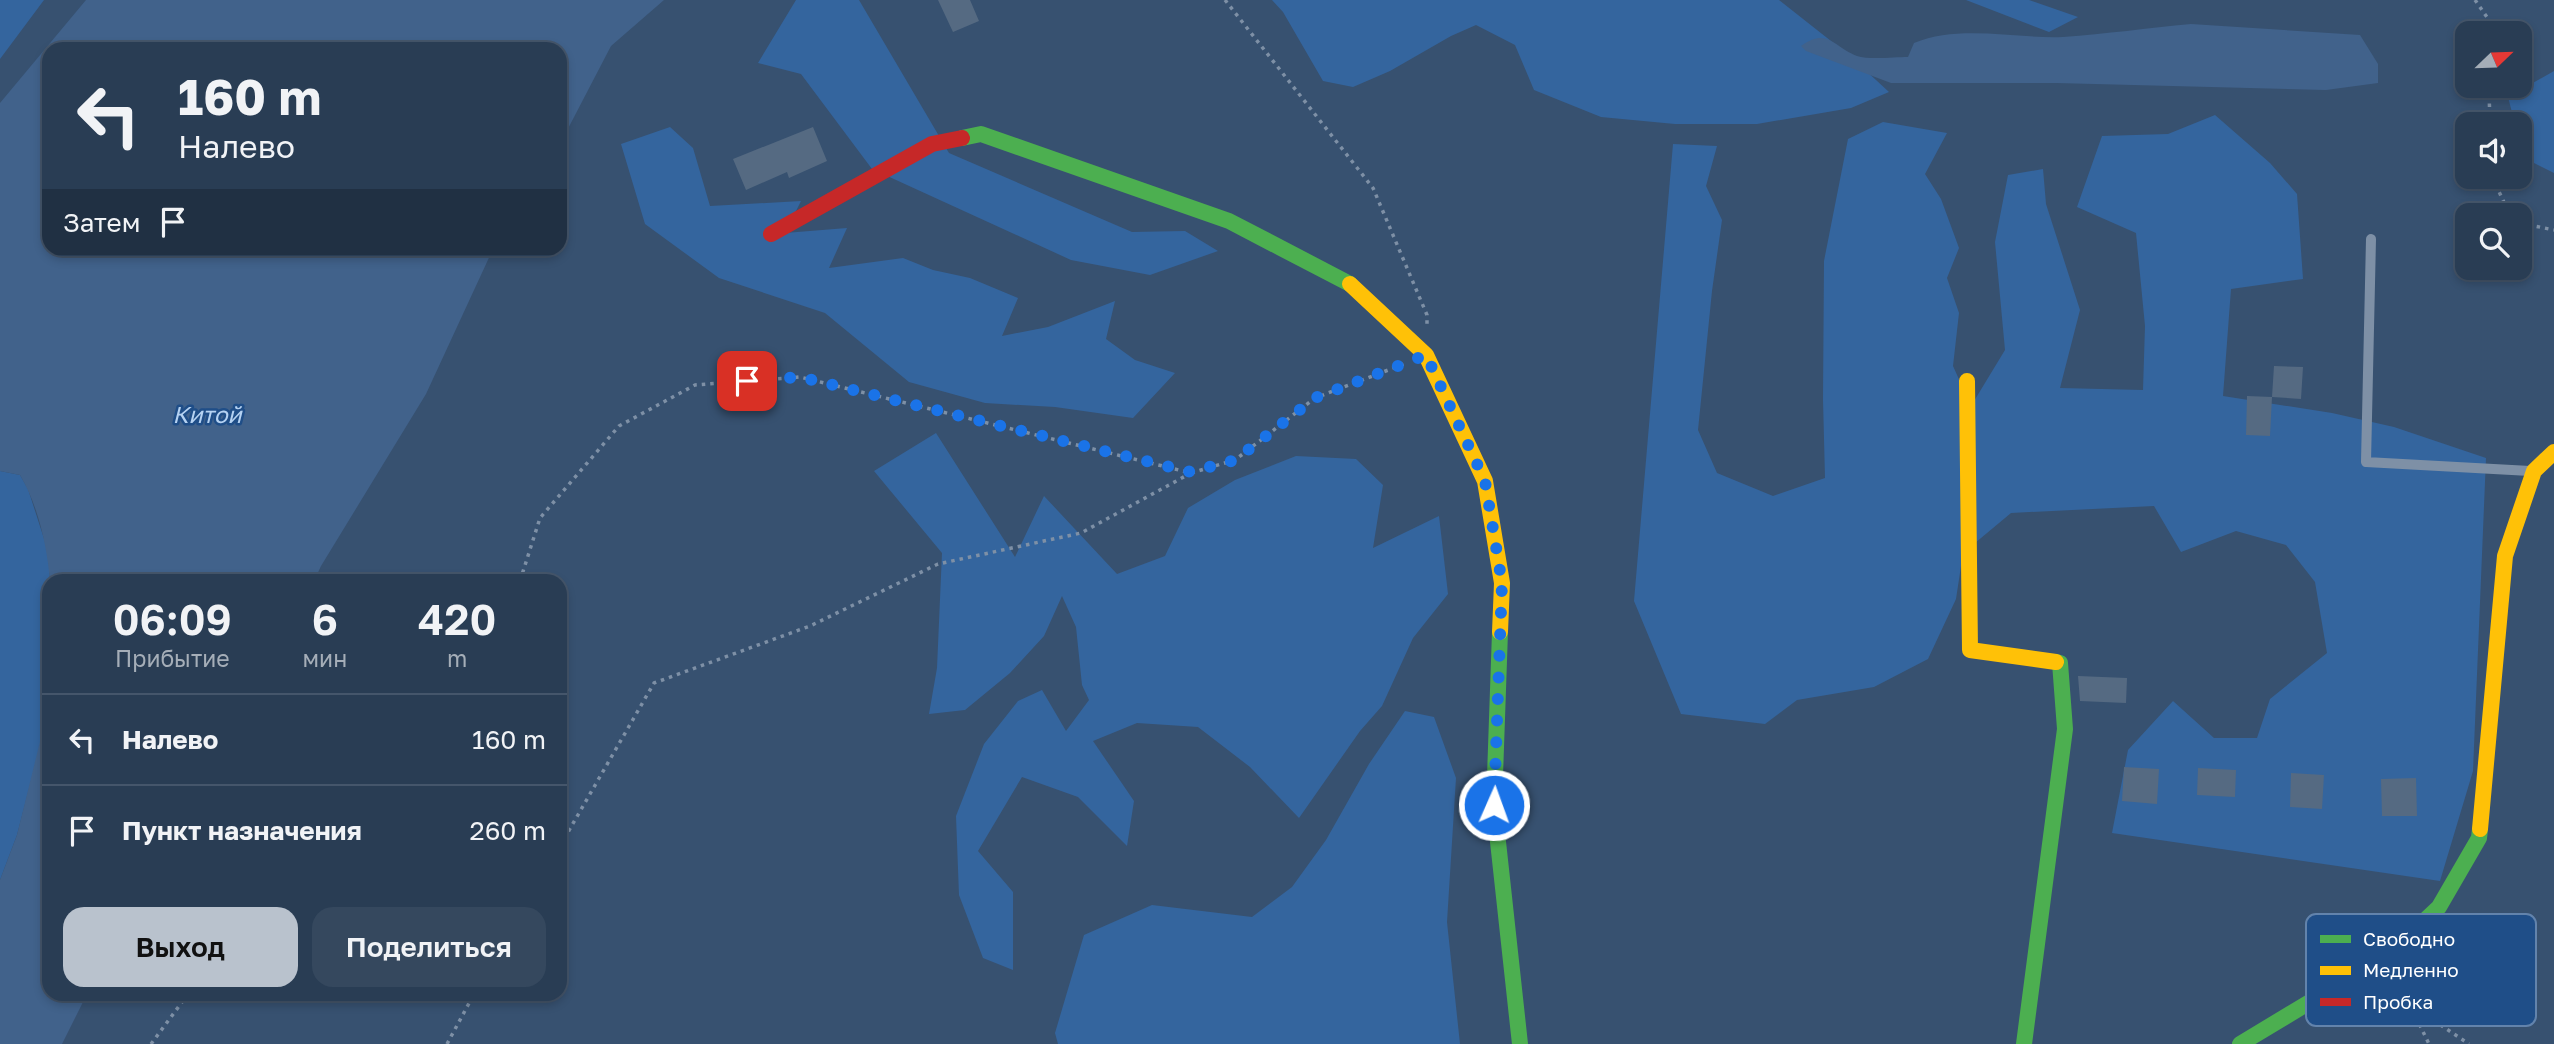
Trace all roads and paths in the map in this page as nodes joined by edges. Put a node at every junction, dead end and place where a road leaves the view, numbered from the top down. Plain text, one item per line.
1 (1224, 0) edge
2 (2476, 0) edge
3 (2490, 21) edge
4 (2532, 225) edge
5 (2554, 230) edge
6 (771, 234) dead end
7 (2371, 239) dead end
8 (1426, 355) junction
9 (1967, 381) dead end
10 (2554, 452) edge
11 (2534, 471) junction
12 (1191, 472) junction
13 (522, 574) edge
14 (567, 834) edge
15 (2431, 914) edge
16 (183, 1001) edge
17 (470, 1001) edge
18 (2306, 1004) edge
19 (2420, 1026) edge
20 (2442, 1026) edge
21 (151, 1044) edge
22 (447, 1044) edge
23 (1520, 1044) edge
24 (2024, 1044) edge
25 (2240, 1044) edge
26 (2429, 1044) edge
27 (2469, 1044) edge

1 - 8 path
2 - 3 path
4 - 5 path
6 - 8 street
7 - 11 lane
8 - 12 path
8 - 23 street
9 - 24 street
10 - 11 street
11 - 15 street
12 - 13 path
12 - 14 path
16 - 21 path
17 - 22 path
18 - 25 street
19 - 26 path
20 - 27 path

